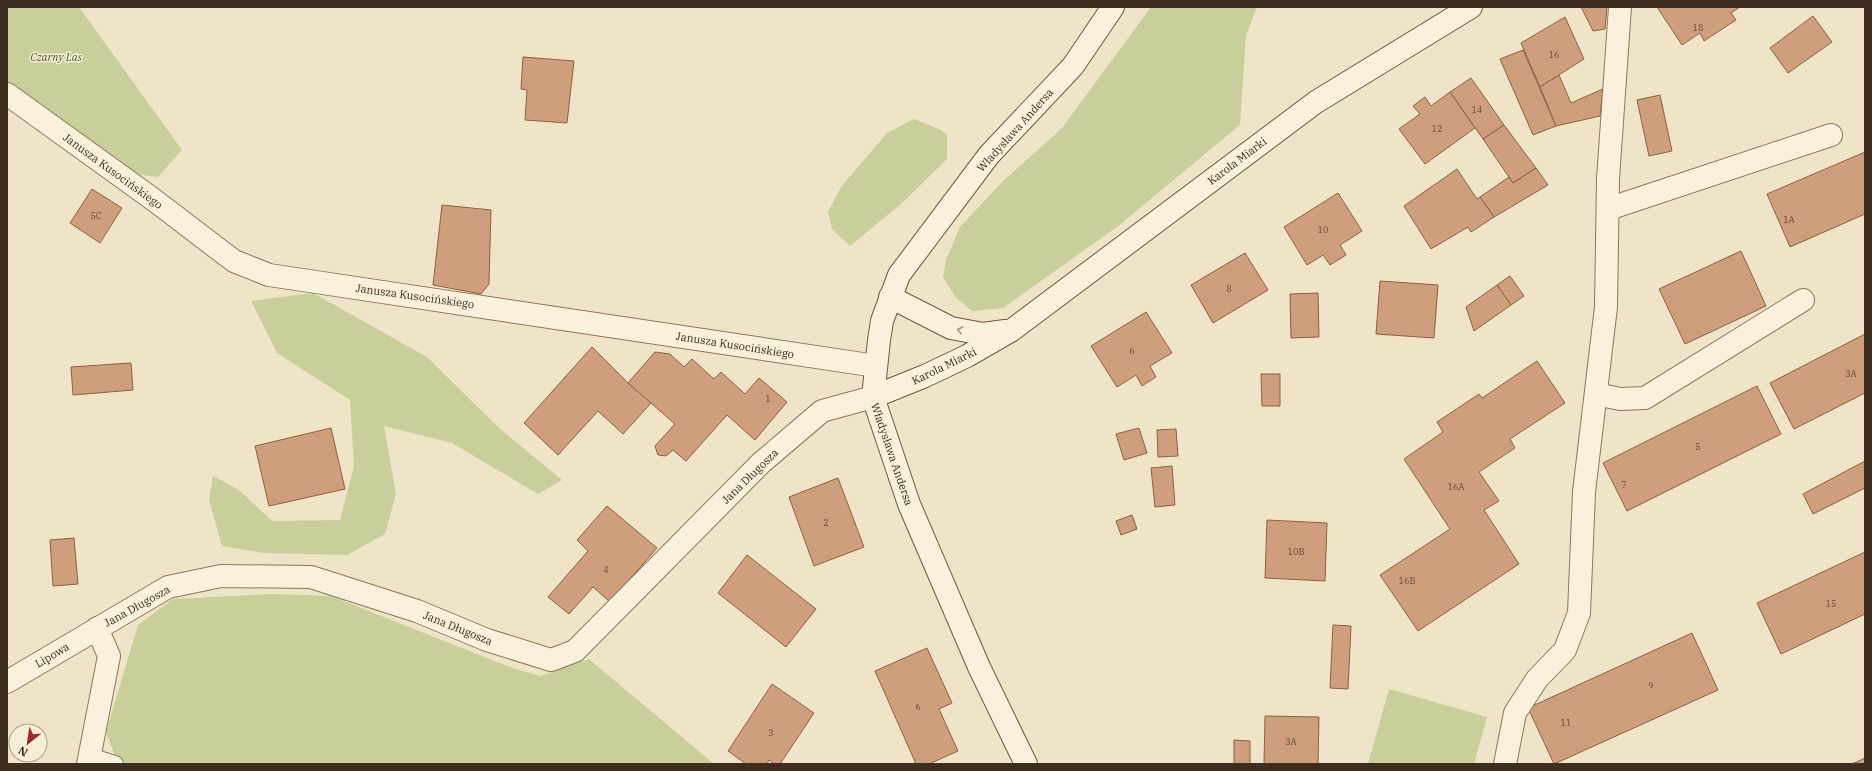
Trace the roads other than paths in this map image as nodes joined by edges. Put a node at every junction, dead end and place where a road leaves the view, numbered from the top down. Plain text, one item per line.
1 (1113, 7) edge
2 (1471, 7) edge
3 (1620, 7) edge
4 (7, 94) edge
5 (1831, 135) dead end
6 (1608, 209) junction
7 (890, 297) junction
8 (1803, 300) dead end
9 (1012, 330) junction
10 (876, 366) junction
11 (1596, 394) junction
12 (873, 397) junction
13 (98, 628) junction
14 (7, 682) edge
15 (89, 760) edge
16 (115, 764) edge
17 (1026, 764) edge
18 (1505, 764) edge

1 - 7 street, Władysława Andersa
2 - 9 street, Karola Miarki
3 - 6 street
4 - 10 street, Janusza Kusocińskiego
5 - 6 street
6 - 11 street
9 -> 7 street, Karola Miarki
7 - 10 street, Władysława Andersa
8 - 11 street
9 - 12 street, Karola Miarki
10 - 12 street, Władysława Andersa
11 - 18 street
12 - 13 street, Jana Długosza
12 - 17 street, Władysława Andersa
13 - 14 street, Lipowa
13 - 15 street, Jana Długosza
15 - 16 lane

